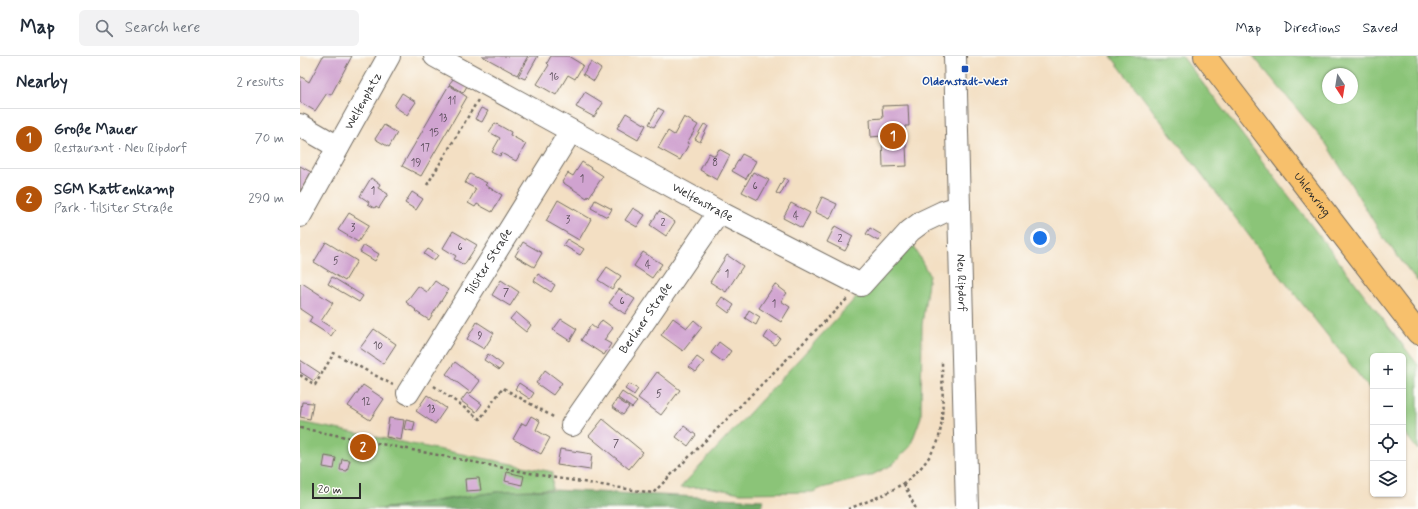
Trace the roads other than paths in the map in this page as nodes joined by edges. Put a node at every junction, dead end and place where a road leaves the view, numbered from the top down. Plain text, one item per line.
1 (389, 56) edge
2 (435, 56) edge
3 (955, 56) edge
4 (1205, 56) edge
5 (300, 125) edge
6 (571, 131) junction
7 (338, 147) junction
8 (959, 207) junction
9 (719, 212) junction
10 (300, 216) edge
11 (1418, 333) edge
12 (408, 393) dead end
13 (572, 425) dead end
14 (967, 509) edge

1 - 7 street, Welfenplatz
2 - 6 street, Welfenstraße
3 - 8 street, Neu Ripdorf
4 - 11 highway, Uhlenring
5 - 7 street
6 - 9 street, Welfenstraße
6 - 12 street, Tilsiter Straße
7 - 10 street, Welfenplatz
8 - 9 street, Welfenstraße
8 - 14 street, Neu Ripdorf
9 - 13 street, Berliner Straße

